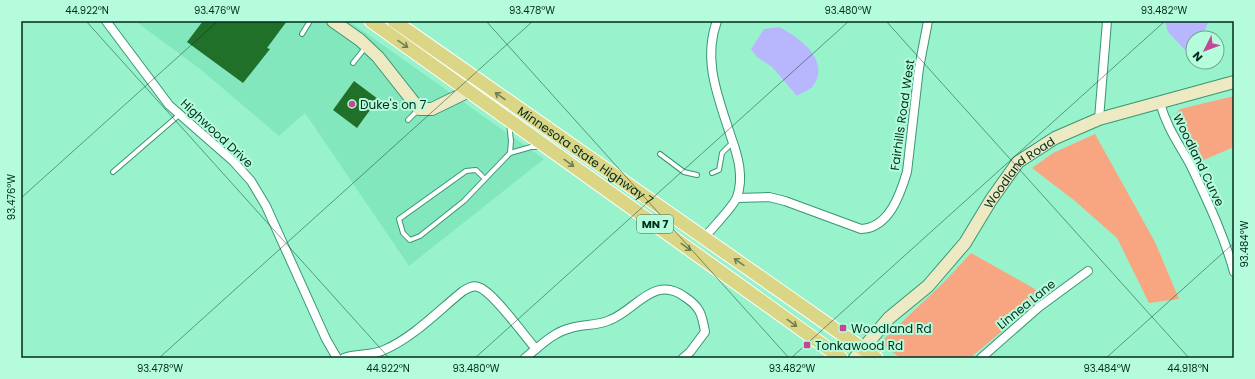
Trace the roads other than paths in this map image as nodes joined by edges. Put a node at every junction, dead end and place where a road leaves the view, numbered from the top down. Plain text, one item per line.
1 (106, 21) edge
2 (310, 21) edge
3 (333, 21) edge
4 (371, 21) edge
5 (394, 21) edge
6 (717, 21) edge
7 (928, 21) edge
8 (1107, 21) edge
9 (302, 34) dead end
10 (366, 46) junction
11 (353, 63) dead end
12 (1234, 82) edge
13 (469, 91) junction
14 (1160, 103) junction
15 (419, 109) junction
16 (179, 115) junction
17 (508, 119) junction
18 (1099, 119) junction
19 (408, 120) dead end
20 (733, 142) junction
21 (547, 146) junction
22 (510, 153) junction
23 (660, 154) dead end
24 (113, 172) dead end
25 (712, 173) dead end
26 (697, 174) dead end
27 (485, 179) junction
28 (737, 198) junction
29 (705, 238) junction
30 (1088, 271) dead end
31 (1234, 272) edge
32 (536, 350) junction
33 (859, 353) edge
34 (337, 358) edge
35 (344, 358) edge
36 (525, 358) edge
37 (683, 358) edge
38 (841, 358) edge
39 (876, 358) edge
40 (981, 358) edge

1 - 16 street, Highwood Drive
2 - 9 lane
3 - 10 street
4 -> 13 main road, Minnesota State Highway 7 / MN 7
29 -> 5 main road, Minnesota State Highway 7 / MN 7
6 - 20 street
7 - 28 street, Fairhills Road West
8 - 18 street
10 - 11 lane
10 - 15 street
12 - 14 street, Woodland Road
13 - 15 street
13 - 17 main road, Minnesota State Highway 7 / MN 7
14 - 18 street, Woodland Road
14 - 31 street, Woodland Curve
15 - 19 lane
16 - 24 lane
16 - 34 street, Highwood Drive
17 - 21 main road, Minnesota State Highway 7 / MN 7
17 - 22 lane
18 - 33 street, Woodland Road
20 - 25 lane
20 - 28 street
21 - 22 lane
21 -> 38 main road, Minnesota State Highway 7 / MN 7
22 - 27 lane
23 - 26 lane
27 - 27 lane
28 - 29 street
33 -> 29 main road, Minnesota State Highway 7 / MN 7
30 - 40 street, Linnea Lane
32 - 35 street
32 - 36 street
32 - 37 street
33 - 39 main road, Minnesota State Highway 7 / MN 7

